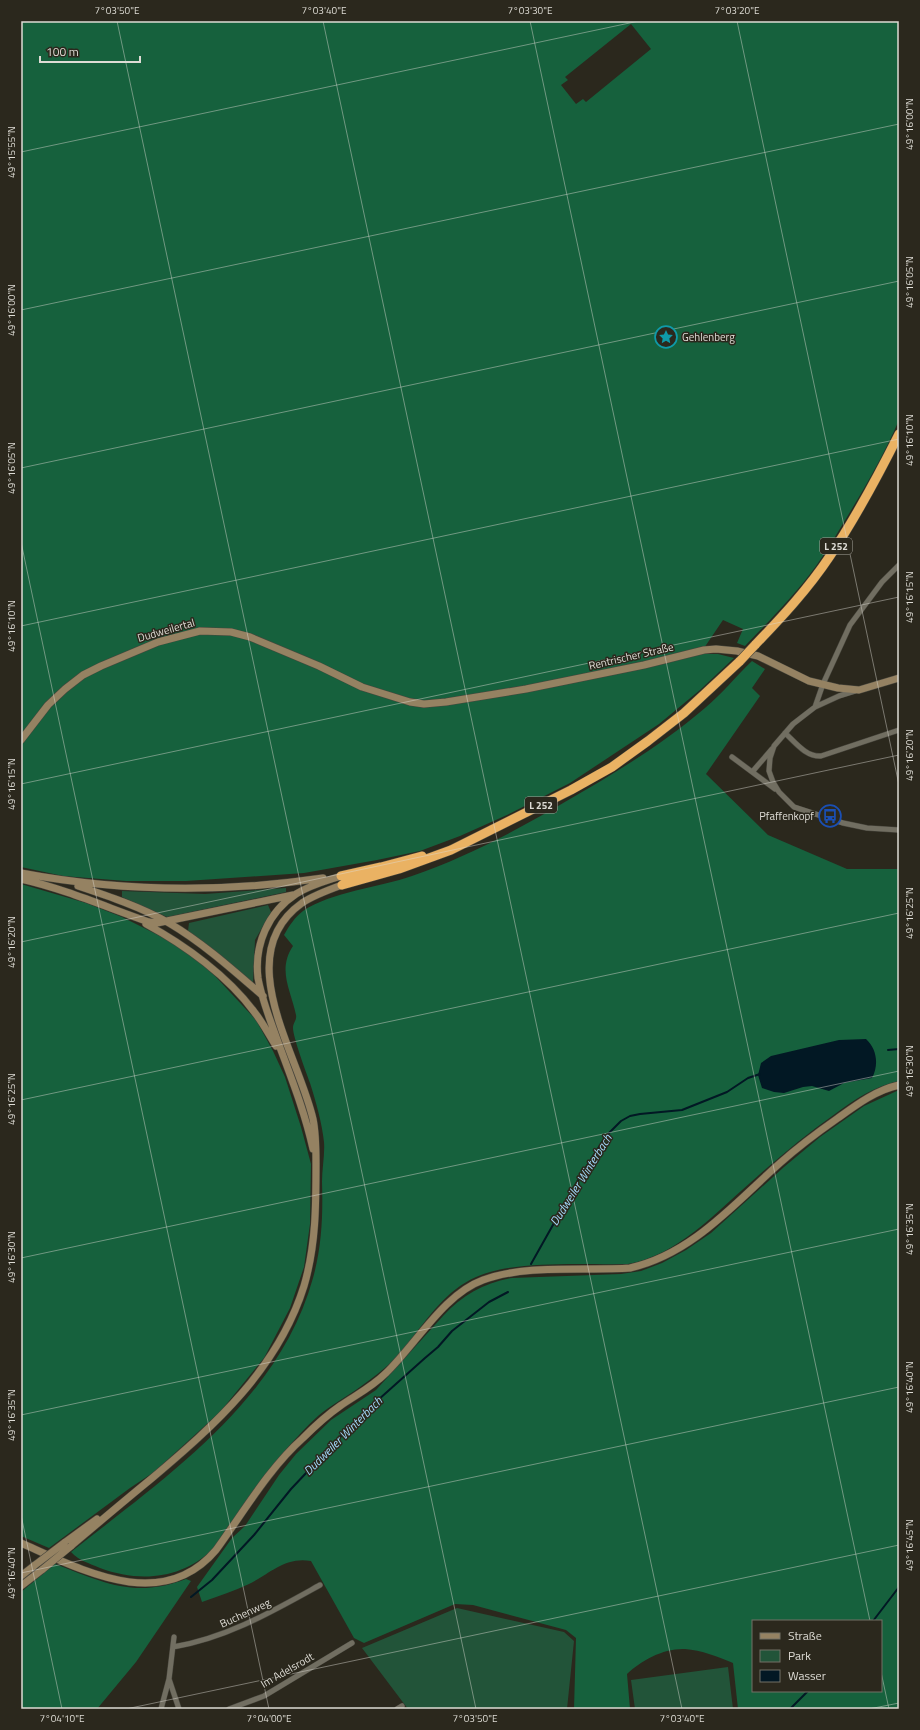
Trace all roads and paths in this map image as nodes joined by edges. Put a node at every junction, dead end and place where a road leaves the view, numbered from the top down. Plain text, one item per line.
1 (899, 434) edge
2 (899, 565) edge
3 (899, 678) edge
4 (823, 684) junction
5 (362, 687) joint
6 (859, 690) junction
7 (815, 707) junction
8 (899, 730) edge
9 (785, 733) junction
10 (21, 740) edge
11 (774, 746) junction
12 (732, 757) dead end
13 (753, 771) junction
14 (779, 792) junction
15 (899, 830) edge
16 (21, 873) edge
17 (21, 879) edge
18 (341, 880) junction
19 (64, 881) junction
20 (296, 894) junction
21 (128, 914) junction
22 (168, 922) junction
23 (262, 996) junction
24 (279, 1019) junction
25 (284, 1059) junction
26 (899, 1085) edge
27 (316, 1163) junction
28 (21, 1543) edge
29 (67, 1545) junction
30 (22, 1575) edge
31 (320, 1585) dead end
32 (21, 1586) edge
33 (174, 1637) dead end
34 (352, 1643) dead end
35 (173, 1647) junction
36 (169, 1679) junction
37 (161, 1709) edge
38 (179, 1709) edge
39 (229, 1709) edge

1 - 18 highway, L 252, bridge
2 - 4 street
3 - 6 main road, Rentrischer Straße
4 - 5 main road, Rentrischer Straße
4 - 6 main road, Rentrischer Straße
4 - 7 street
5 - 10 main road, Dudweilertal
6 - 7 street
7 - 9 street
8 - 9 street
9 - 11 street
11 - 13 street
11 - 14 street
12 - 13 street
13 - 14 street
14 - 15 street
16 - 19 main road
17 - 21 main road
18 - 19 main road
18 - 20 main road
18 - 24 main road
19 - 22 main road
20 - 22 main road
20 - 23 main road
21 - 22 main road
21 - 25 main road
22 - 23 main road
23 - 24 main road
23 - 25 main road
24 - 27 main road
25 - 27 main road
26 - 28 main road
27 - 29 main road
29 - 30 main road, bridge
29 - 32 main road, bridge
31 - 35 street, Buchenweg
33 - 35 street
34 - 39 street, Im Adelsrodt
35 - 36 street
36 - 37 street
36 - 38 street

